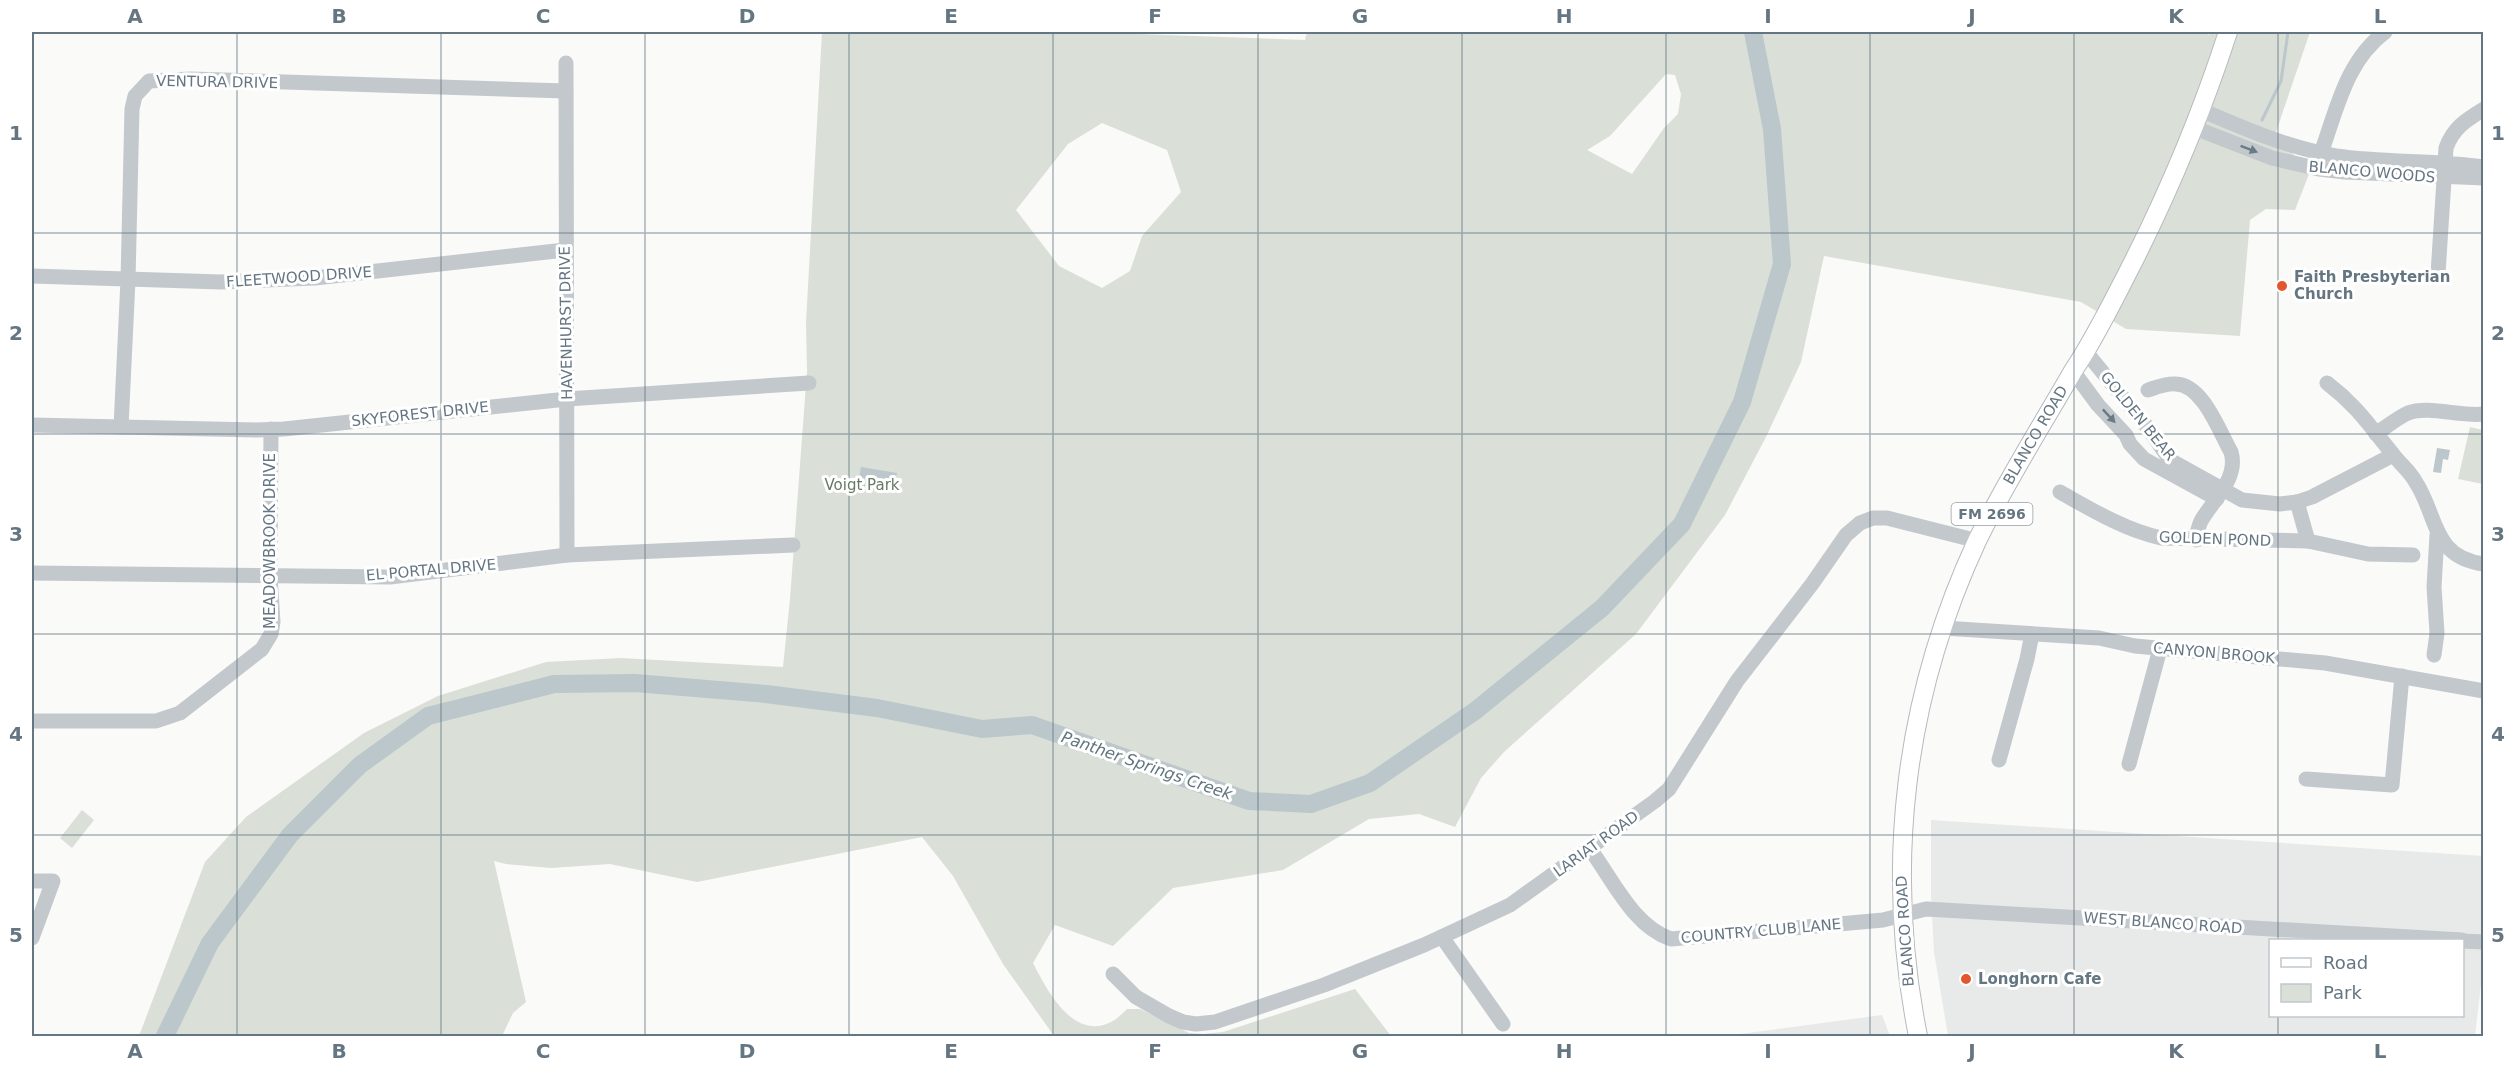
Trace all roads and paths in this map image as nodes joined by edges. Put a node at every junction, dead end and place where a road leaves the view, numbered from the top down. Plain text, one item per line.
1 (2228, 32) edge
2 (2385, 32) edge
3 (566, 63) dead end
4 (566, 91) junction
5 (2484, 109) edge
6 (2201, 110) junction
7 (2195, 128) junction
8 (2321, 153) junction
9 (2484, 167) edge
10 (2319, 169) junction
11 (2444, 171) junction
12 (2484, 178) edge
13 (565, 250) junction
14 (2438, 274) dead end
15 (32, 276) edge
16 (128, 280) junction
17 (2086, 352) junction
18 (2073, 371) junction
19 (2326, 382) dead end
20 (809, 383) dead end
21 (2148, 390) dead end
22 (567, 399) junction
23 (2484, 414) edge
24 (32, 425) edge
25 (121, 427) junction
26 (271, 429) junction
27 (2376, 434) junction
28 (2393, 455) junction
29 (2060, 492) dead end
30 (2219, 494) junction
31 (2297, 502) junction
32 (2437, 535) junction
33 (2196, 540) junction
34 (1978, 541) junction
35 (2308, 541) junction
36 (793, 545) dead end
37 (567, 555) junction
38 (2413, 555) dead end
39 (2484, 564) edge
40 (32, 573) edge
41 (270, 577) junction
42 (1943, 628) junction
43 (2032, 634) junction
44 (2160, 649) junction
45 (2434, 655) dead end
46 (2402, 675) junction
47 (2484, 691) edge
48 (32, 721) edge
49 (1999, 760) dead end
50 (2130, 764) dead end
51 (2306, 779) dead end
52 (1590, 849) junction
53 (32, 881) edge
54 (1901, 916) junction
55 (1442, 936) junction
56 (32, 938) edge
57 (2445, 939) edge
58 (2464, 940) edge
59 (2484, 942) edge
60 (1113, 974) dead end
61 (1503, 1024) dead end
62 (1918, 1036) edge

1 - 6 main road, BLANCO ROAD / FM 2696
2 - 8 street
3 - 4 street, HAVENHURST DRIVE
4 - 13 street, HAVENHURST DRIVE
4 - 16 street, VENTURA DRIVE
5 - 11 street
6 - 7 main road, BLANCO ROAD / FM 2696
6 - 8 street, BLANCO WOODS
7 -> 10 street, BLANCO WOODS
7 - 17 main road, BLANCO ROAD / FM 2696
8 - 10 street
8 - 11 street, BLANCO WOODS
9 - 11 street, BLANCO WOODS
10 - 11 street, BLANCO WOODS
11 - 12 street, BLANCO WOODS
11 - 14 street
13 - 16 street, FLEETWOOD DRIVE
13 - 22 street, HAVENHURST DRIVE
15 - 16 street, FLEETWOOD DRIVE
16 - 25 street, VENTURA DRIVE
17 - 18 main road, BLANCO ROAD / FM 2696
17 - 30 street, GOLDEN BEAR
18 -> 30 street, GOLDEN BEAR
18 - 34 main road, BLANCO ROAD / FM 2696
19 - 27 street
20 - 22 street, SKYFOREST DRIVE
21 - 30 street
22 - 26 street, SKYFOREST DRIVE
22 - 37 street, HAVENHURST DRIVE
23 - 27 street
24 - 25 street, SKYFOREST DRIVE
25 - 26 street, SKYFOREST DRIVE
26 - 41 street, MEADOWBROOK DRIVE
27 - 28 street
28 - 31 street, GOLDEN BEAR
28 - 32 street
29 - 33 street, GOLDEN POND
30 - 31 street, GOLDEN BEAR
30 - 33 street
31 - 35 street
32 - 39 street
32 - 45 street
33 - 35 street, GOLDEN POND
34 - 42 main road, BLANCO ROAD / FM 2696
34 - 52 street, LARIAT ROAD
35 - 38 street, GOLDEN POND
36 - 37 street, EL PORTAL DRIVE
37 - 41 street, EL PORTAL DRIVE
40 - 41 street, EL PORTAL DRIVE
41 - 48 street, MEADOWBROOK DRIVE
42 - 43 street, CANYON BROOK
42 - 54 main road, BLANCO ROAD / FM 2696
43 - 44 street, CANYON BROOK
43 - 49 street
44 - 46 street, CANYON BROOK
44 - 50 street
46 - 47 street, CANYON BROOK
46 - 51 street
52 - 54 street, COUNTRY CLUB LANE
52 - 55 street, LARIAT ROAD
53 - 56 street
54 - 57 street, WEST BLANCO ROAD
54 - 62 main road, BLANCO ROAD / FM 2696
55 - 60 street, LARIAT ROAD
55 - 61 street
58 - 59 street, WEST BLANCO ROAD

